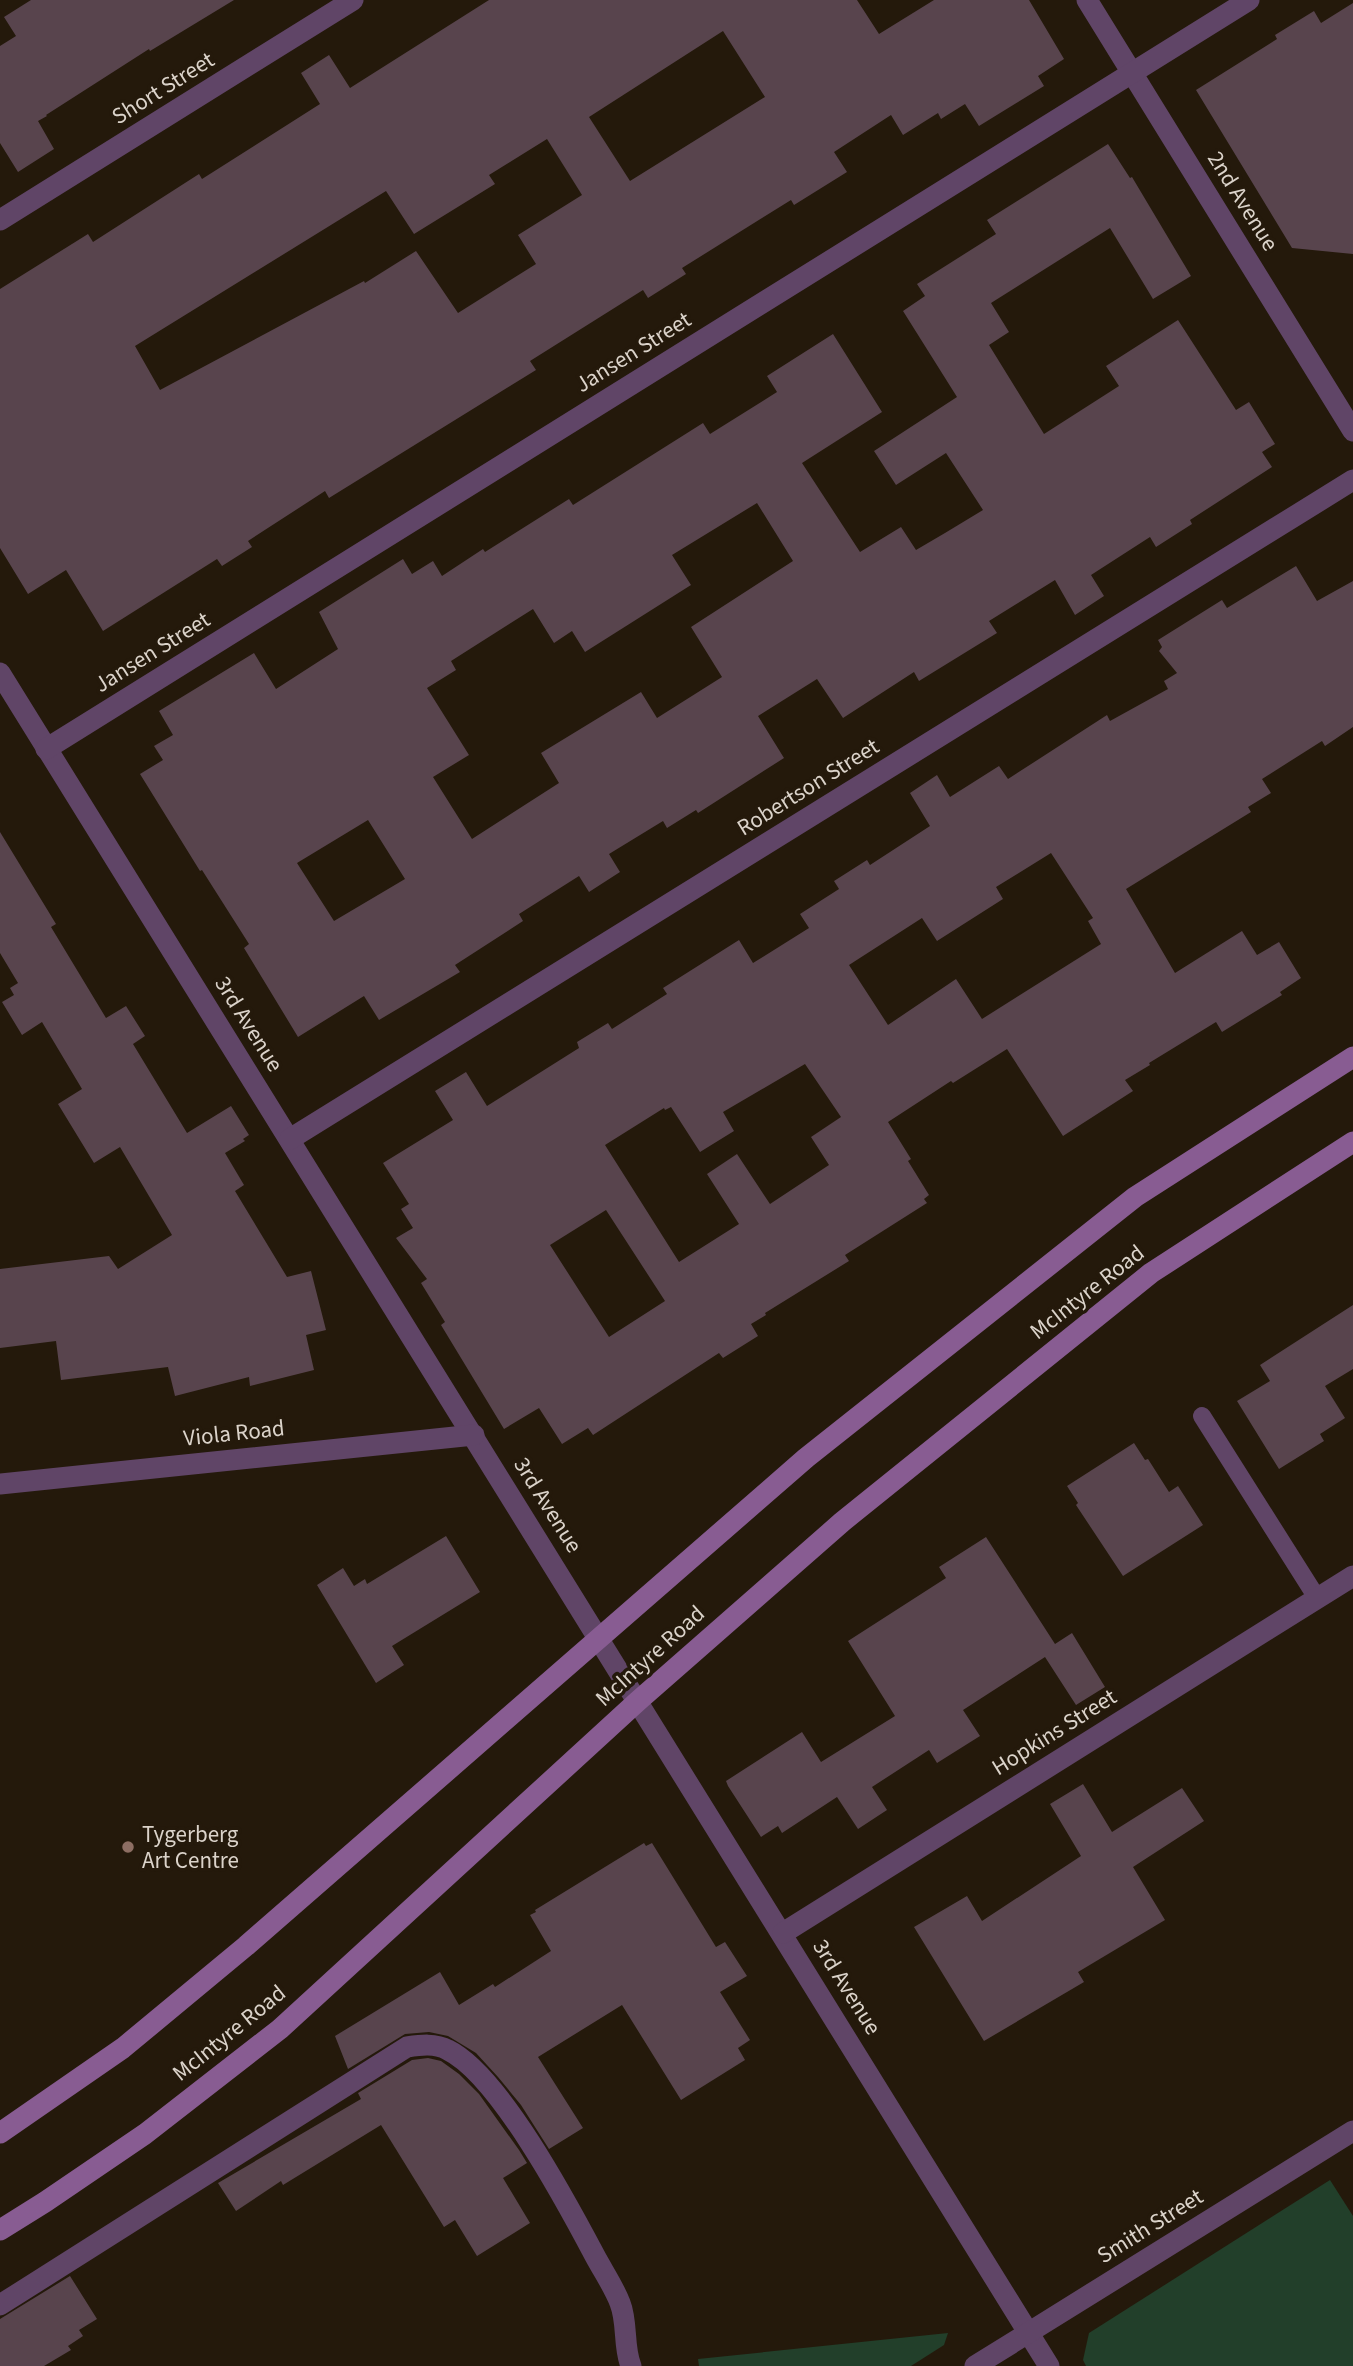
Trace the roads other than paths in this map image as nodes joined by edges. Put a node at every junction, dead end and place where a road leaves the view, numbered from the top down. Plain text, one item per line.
1 (354, 0) edge
2 (1087, 0) edge
3 (1249, 0) edge
4 (1132, 72) junction
5 (0, 220) edge
6 (1353, 431) edge
7 (1353, 480) edge
8 (0, 673) edge
9 (46, 749) junction
10 (1353, 1057) edge
11 (290, 1139) junction
12 (1353, 1142) edge
13 (1202, 1416) dead end
14 (474, 1435) junction
15 (0, 1484) edge
16 (1353, 1576) edge
17 (1317, 1598) junction
18 (599, 1637) junction
19 (638, 1701) junction
20 (783, 1933) junction
21 (1353, 2131) edge
22 (0, 2133) edge
23 (0, 2230) edge
24 (0, 2305) edge
25 (1029, 2332) junction
26 (630, 2364) edge
27 (975, 2366) edge
28 (1049, 2366) edge

1 - 5 street, Short Street
2 - 4 street, 2nd Avenue
3 - 4 street, Jansen Street
4 - 6 street, 2nd Avenue
4 - 9 street, Jansen Street
7 - 11 street, Robertson Street
8 - 9 street, 3rd Avenue
9 - 11 street, 3rd Avenue
10 - 18 main road, McIntyre Road
11 - 14 street, 3rd Avenue
12 - 19 main road, McIntyre Road
13 - 17 lane
14 - 15 street, Viola Road
14 - 18 street, 3rd Avenue
16 - 17 street, Hopkins Street
17 - 20 street, Hopkins Street
18 - 19 street, 3rd Avenue
18 - 22 main road, McIntyre Road
19 - 20 street, 3rd Avenue
19 - 23 main road, McIntyre Road
20 - 25 street, 3rd Avenue
21 - 25 street, Smith Street
24 - 26 street
25 - 27 street, Smith Street
25 - 28 street, 3rd Avenue

